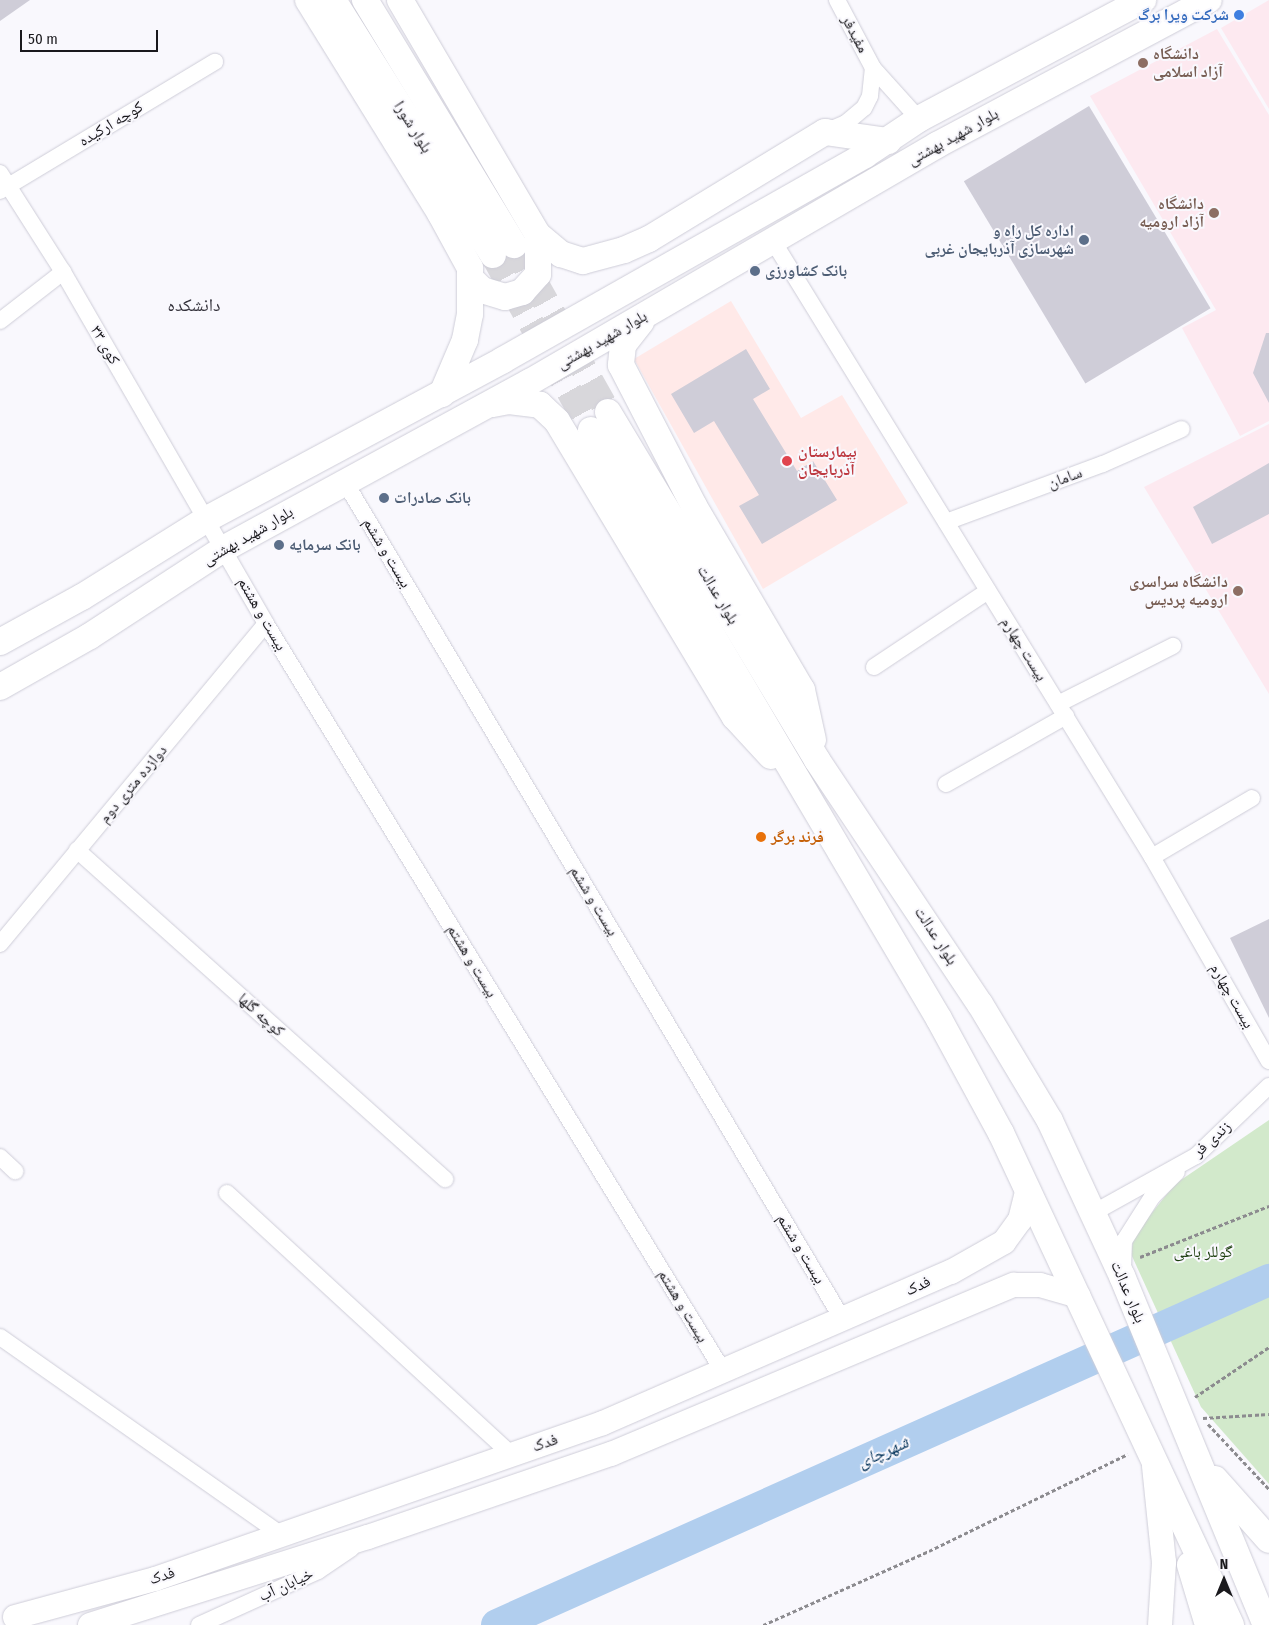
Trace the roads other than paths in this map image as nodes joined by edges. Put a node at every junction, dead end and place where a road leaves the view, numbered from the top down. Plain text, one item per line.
1 (308, 0) edge
2 (333, 0) edge
3 (365, 0) edge
4 (400, 0) edge
5 (837, 0) edge
6 (1143, 0) edge
7 (1208, 0) edge
8 (215, 62) dead end
9 (873, 68) junction
10 (920, 120) junction
11 (825, 132) junction
12 (888, 141) junction
13 (937, 145) junction
14 (3, 183) edge
15 (538, 235) junction
16 (773, 240) junction
17 (63, 272) junction
18 (471, 279) junction
19 (656, 309) junction
20 (0, 322) edge
21 (622, 365) junction
22 (442, 394) junction
23 (486, 405) junction
24 (557, 421) junction
25 (1182, 428) dead end
26 (344, 482) junction
27 (207, 519) junction
28 (946, 522) junction
29 (225, 548) junction
30 (988, 591) junction
31 (266, 624) junction
32 (0, 642) edge
33 (1173, 646) dead end
34 (874, 667) dead end
35 (0, 687) edge
36 (1062, 710) junction
37 (817, 760) junction
38 (946, 784) dead end
39 (808, 797) junction
40 (1252, 798) dead end
41 (77, 850) junction
42 (1152, 856) junction
43 (0, 944) edge
44 (1269, 1061) edge
45 (1269, 1086) edge
46 (1196, 1156) junction
47 (0, 1157) edge
48 (15, 1171) dead end
49 (445, 1179) dead end
50 (1027, 1192) junction
51 (227, 1193) dead end
52 (1093, 1213) junction
53 (1122, 1276) junction
54 (1078, 1296) junction
55 (843, 1320) junction
56 (0, 1337) edge
57 (723, 1371) junction
58 (737, 1401) junction
59 (1150, 1453) junction
60 (512, 1454) junction
61 (1219, 1492) junction
62 (1175, 1506) junction
63 (1269, 1512) edge
64 (282, 1534) junction
65 (368, 1537) junction
66 (1269, 1540) edge
67 (1269, 1583) edge
68 (12, 1616) edge
69 (90, 1625) edge
70 (199, 1625) edge
71 (1160, 1625) edge
72 (1208, 1625) edge
73 (1231, 1625) edge
74 (1266, 1625) edge

1 - 18 main road
2 - 3 main road, بلوار شورا
4 - 15 main road
5 - 9 street, مفیدفر
6 - 10 main road, بلوار شهید بهشتی
7 - 13 main road, بلوار شهید بهشتی
8 - 14 street, کوچه ارکیده
9 - 10 street, مفیدفر
9 - 11 street
10 - 12 main road, بلوار شهید بهشتی
10 - 13 main road
11 - 12 main road
11 - 15 main road
12 - 22 main road, بلوار شهید بهشتی
13 - 16 main road, بلوار شهید بهشتی
14 - 17 street, کوی ۳۳
15 - 18 main road
16 - 19 main road, بلوار شهید بهشتی
16 - 28 street, بیست چهارم
17 - 20 street
17 - 27 street, کوی ۳۳
18 - 22 main road
19 - 21 main road
19 - 23 main road, بلوار شهید بهشتی
21 - 24 main road
21 - 37 main road
22 - 27 main road, بلوار شهید بهشتی
23 - 24 main road
23 - 26 main road, بلوار شهید بهشتی
24 - 39 main road
25 - 28 street, سامان
26 - 29 main road, بلوار شهید بهشتی
26 - 55 street, بیست و ششم
27 - 29 street, کوی ۳۳
27 - 32 main road, بلوار شهید بهشتی
28 - 30 street, بیست چهارم
29 - 31 street, بیست و هشتم
29 - 35 main road, بلوار شهید بهشتی
30 - 34 street
30 - 36 street, بیست چهارم
31 - 41 street, دوازده متری دوم
31 - 57 street, بیست و هشتم
33 - 36 street
36 - 38 street
36 - 42 street, بیست چهارم
37 - 39 main road, بلوار عدالت
37 - 52 main road, بلوار عدالت
39 - 50 main road, بلوار عدالت
40 - 42 street
41 - 43 street, دوازده متری دوم
41 - 49 street, کوچه گلها
42 - 44 street, بیست چهارم
45 - 46 street, زندی فر
46 - 52 street, زندی فر
46 - 53 street
47 - 48 street
50 - 54 main road, بلوار عدالت
50 - 55 street, فدک
51 - 60 street
52 - 53 main road, بلوار عدالت
53 - 61 main road, بلوار عدالت
54 - 58 street, فدک
54 - 59 main road, بلوار عدالت
55 - 57 street, فدک
56 - 64 street
57 - 58 street
57 - 60 street, فدک
58 - 65 street, فدک
59 - 62 main road, بلوار عدالت
59 - 71 street
60 - 64 street, فدک
61 - 63 main road
61 - 66 main road
61 - 67 main road
61 - 74 main road
62 - 72 main road
62 - 73 main road
64 - 68 street, فدک
65 - 69 street, فدک
65 - 70 street, خیابان آب

